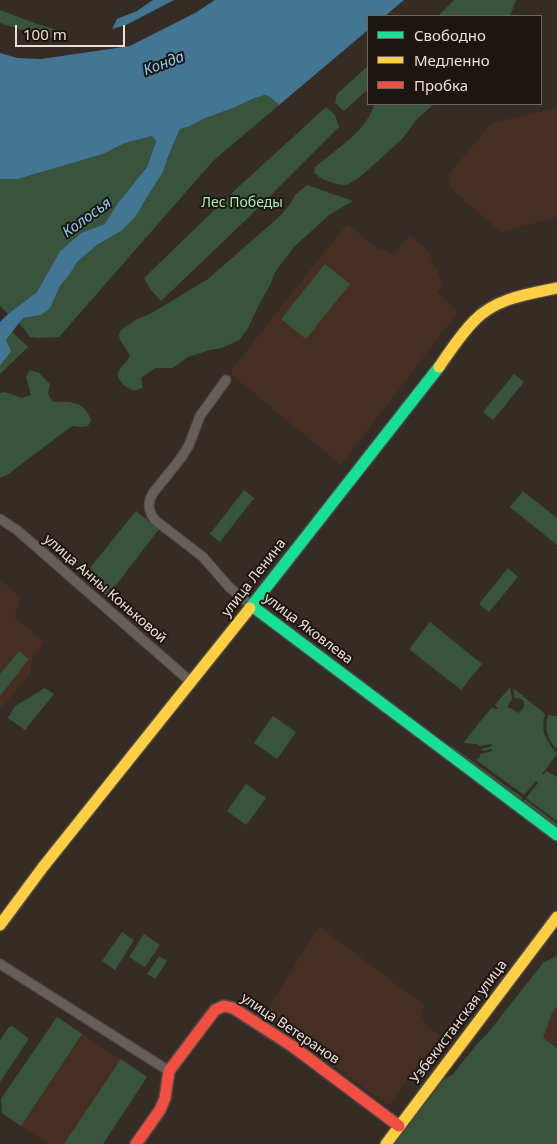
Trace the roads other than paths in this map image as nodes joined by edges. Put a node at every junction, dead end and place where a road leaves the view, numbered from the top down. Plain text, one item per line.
1 (557, 288) edge
2 (226, 380) dead end
3 (0, 519) edge
4 (252, 606) junction
5 (191, 682) junction
6 (557, 835) edge
7 (557, 917) edge
8 (0, 925) edge
9 (0, 964) edge
10 (169, 1072) junction
11 (400, 1126) junction
12 (136, 1144) edge
13 (386, 1144) edge

1 - 4 main road, улица Ленина
2 - 4 street, улица Яковлева
3 - 5 street, улица Анны Коньковой
4 - 5 main road, улица Ленина
4 - 6 main road, улица Яковлева
5 - 8 main road, улица Ленина
7 - 11 main road, Узбекистанская улица
9 - 10 street
10 - 11 main road, улица Ветеранов
10 - 12 main road
11 - 13 main road, Узбекистанская улица

